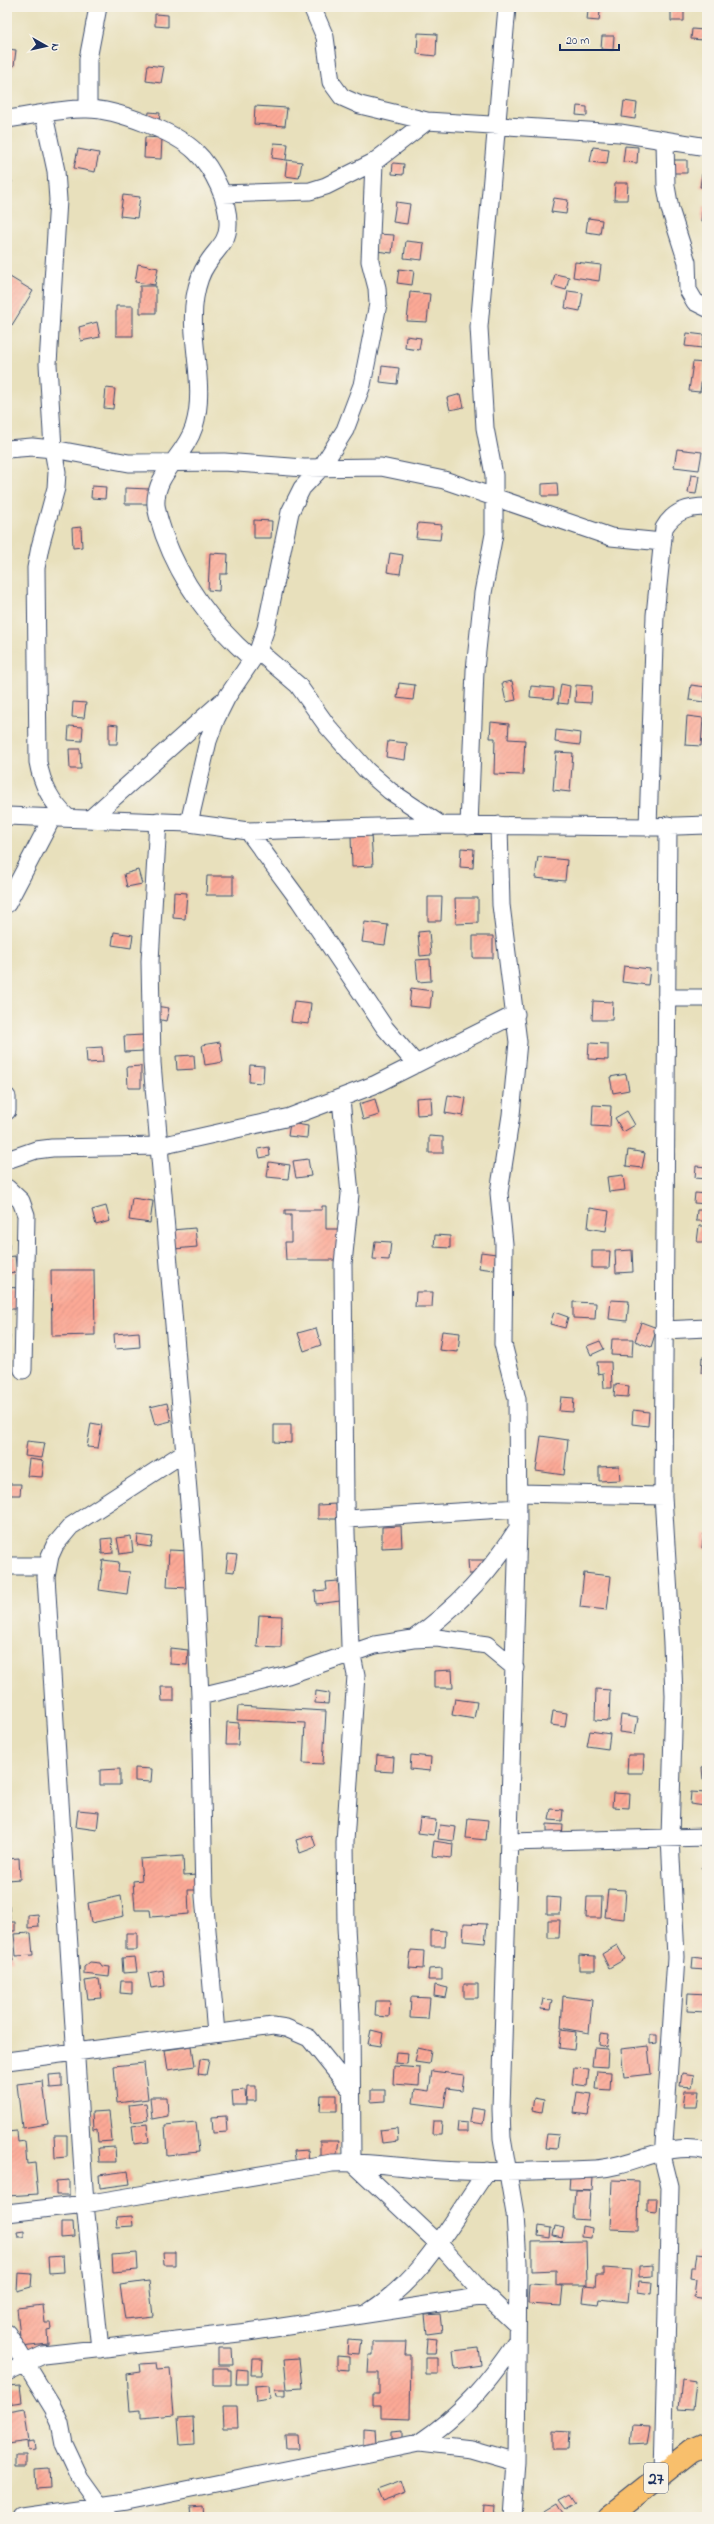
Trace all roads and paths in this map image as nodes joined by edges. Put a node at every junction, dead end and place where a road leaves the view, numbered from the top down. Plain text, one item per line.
1 (98, 7) edge
2 (312, 7) edge
3 (507, 7) edge
4 (88, 109) junction
5 (44, 115) junction
6 (7, 119) edge
7 (427, 121) junction
8 (497, 125) junction
9 (664, 141) junction
10 (707, 147) edge
11 (374, 162) junction
12 (222, 194) junction
13 (707, 308) edge
14 (7, 448) edge
15 (53, 448) junction
16 (174, 462) junction
17 (321, 468) junction
18 (495, 496) junction
19 (707, 507) edge
20 (662, 542) junction
21 (255, 655) junction
22 (227, 697) junction
23 (7, 816) edge
24 (60, 818) junction
25 (91, 818) junction
26 (158, 822) junction
27 (189, 823) junction
28 (441, 825) junction
29 (500, 825) junction
30 (707, 825) edge
31 (469, 826) junction
32 (668, 826) junction
33 (648, 827) junction
34 (248, 830) junction
35 (7, 904) edge
36 (666, 998) junction
37 (707, 998) edge
38 (516, 1014) junction
39 (416, 1064) junction
40 (7, 1097) edge
41 (341, 1099) junction
42 (7, 1111) edge
43 (160, 1146) junction
44 (7, 1160) edge
45 (7, 1188) edge
46 (707, 1328) edge
47 (663, 1330) junction
48 (23, 1370) dead end
49 (185, 1452) junction
50 (663, 1496) junction
51 (518, 1500) junction
52 (348, 1519) junction
53 (518, 1528) junction
54 (7, 1566) edge
55 (47, 1566) junction
56 (413, 1639) junction
57 (352, 1653) junction
58 (516, 1668) junction
59 (200, 1696) junction
60 (707, 1837) edge
61 (670, 1838) junction
62 (509, 1842) junction
63 (216, 2033) junction
64 (76, 2052) junction
65 (7, 2061) edge
66 (351, 2090) junction
67 (664, 2150) junction
68 (707, 2151) edge
69 (352, 2162) junction
70 (487, 2171) junction
71 (507, 2171) junction
72 (85, 2204) junction
73 (7, 2213) edge
74 (439, 2244) junction
75 (486, 2296) junction
76 (365, 2315) junction
77 (517, 2332) junction
78 (7, 2333) edge
79 (100, 2349) junction
80 (24, 2363) junction
81 (7, 2372) edge
82 (419, 2443) junction
83 (707, 2444) edge
84 (516, 2462) junction
85 (663, 2473) junction
86 (104, 2511) edge
87 (21, 2517) edge
88 (512, 2517) edge
89 (608, 2517) edge

1 - 4 street
2 - 7 street
3 - 8 street
4 - 5 street
4 - 12 street
5 - 6 street
5 - 15 street
7 - 8 street
7 - 11 street
8 - 9 street
8 - 18 street
9 - 10 street
9 - 13 street
11 - 12 street
11 - 17 street
12 - 16 street
14 - 15 street
15 - 16 street
15 - 24 street
16 - 17 street
16 - 21 street
17 - 18 street
17 - 21 street
18 - 20 street
18 - 31 street
19 - 20 street
20 - 33 street
21 - 22 street
21 - 28 street
22 - 25 street
22 - 27 street
23 - 24 street
24 - 25 street
24 - 35 street
25 - 26 street
26 - 27 street
26 - 43 street
27 - 34 street
28 - 31 street
28 - 34 street
29 - 31 street
29 - 33 street
29 - 38 street
30 - 32 street
32 - 33 street
32 - 36 street
34 - 39 street
36 - 37 street
36 - 47 street
38 - 39 street
38 - 51 street
39 - 41 street
40 - 42 street
41 - 43 street
41 - 52 street
43 - 44 street
43 - 49 street
45 - 48 street
46 - 47 street
47 - 50 street
49 - 55 street
49 - 59 street
50 - 51 street
50 - 61 street
51 - 52 street
51 - 53 street
52 - 57 street
53 - 56 street
53 - 58 street
54 - 55 street
55 - 64 street
56 - 57 street
56 - 58 street
57 - 59 street
57 - 66 street
58 - 62 street
59 - 63 street
60 - 61 street
61 - 62 street
61 - 67 street
62 - 71 street
63 - 64 street
63 - 66 street
64 - 65 street
64 - 72 street
66 - 69 street
67 - 68 street
67 - 71 street
67 - 85 street
69 - 70 street
69 - 72 street
69 - 74 street
70 - 71 street
70 - 74 street
71 - 77 street
72 - 73 street
72 - 79 street
74 - 75 street
74 - 76 street
75 - 76 street
75 - 77 street
76 - 79 street
77 - 82 street
77 - 84 street
78 - 80 street
79 - 80 street
80 - 81 street
80 - 86 street
82 - 84 street
82 - 86 street
83 - 85 main road, 27
84 - 88 street
85 - 89 main road, 27
86 - 87 street

